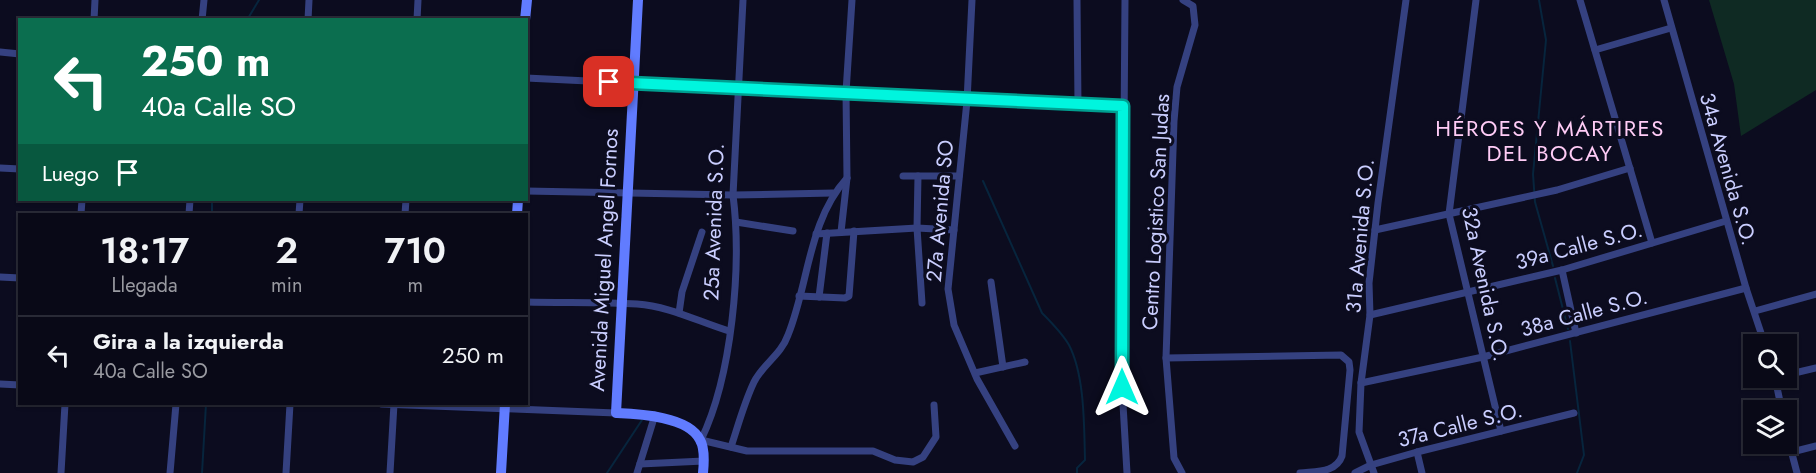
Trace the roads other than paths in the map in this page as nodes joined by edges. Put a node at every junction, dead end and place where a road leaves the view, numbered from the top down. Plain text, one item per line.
1 (95, 0) edge
2 (204, 0) edge
3 (309, 0) edge
4 (418, 0) edge
5 (527, 0) edge
6 (638, 0) edge
7 (743, 0) edge
8 (852, 0) edge
9 (972, 0) edge
10 (1077, 0) edge
11 (1125, 0) edge
12 (1133, 0) edge
13 (1406, 0) edge
14 (1476, 0) edge
15 (1581, 0) edge
16 (1664, 0) edge
17 (1185, 1) edge
18 (94, 18) edge
19 (202, 18) edge
20 (308, 18) edge
21 (417, 18) edge
22 (525, 18) edge
23 (1671, 28) junction
24 (1595, 50) junction
25 (0, 52) edge
26 (18, 54) edge
27 (528, 78) edge
28 (632, 83) junction
29 (739, 87) junction
30 (846, 92) junction
31 (967, 101) junction
32 (1078, 105) junction
33 (1123, 106) junction
34 (0, 168) edge
35 (1630, 168) junction
36 (18, 169) edge
37 (903, 176) dead end
38 (918, 176) junction
39 (959, 176) junction
40 (847, 178) junction
41 (528, 191) edge
42 (833, 193) junction
43 (626, 194) junction
44 (733, 195) junction
45 (1449, 214) junction
46 (1726, 221) junction
47 (736, 222) junction
48 (917, 228) junction
49 (954, 230) junction
50 (1375, 230) junction
51 (793, 231) dead end
52 (854, 231) junction
53 (702, 232) dead end
54 (841, 232) junction
55 (827, 233) junction
56 (816, 234) junction
57 (1652, 243) junction
58 (1562, 270) junction
59 (0, 277) edge
60 (18, 278) edge
61 (991, 282) dead end
62 (1746, 288) junction
63 (1468, 291) junction
64 (1816, 294) edge
65 (799, 296) junction
66 (819, 297) junction
67 (528, 302) edge
68 (922, 303) dead end
69 (620, 305) junction
70 (1755, 311) junction
71 (680, 313) junction
72 (1370, 315) junction
73 (729, 331) junction
74 (1576, 333) junction
75 (1762, 334) edge
76 (1483, 357) junction
77 (1166, 358) junction
78 (1025, 362) dead end
79 (1003, 367) junction
80 (1816, 368) edge
81 (1797, 372) edge
82 (975, 373) junction
83 (1360, 383) junction
84 (0, 384) edge
85 (18, 385) edge
86 (65, 405) edge
87 (176, 405) edge
88 (290, 405) edge
89 (394, 405) edge
90 (450, 405) edge
91 (934, 405) dead end
92 (505, 406) edge
93 (616, 413) junction
94 (1574, 413) dead end
95 (656, 415) junction
96 (1501, 431) junction
97 (701, 440) junction
98 (1015, 446) dead end
99 (1816, 446) edge
100 (731, 447) junction
101 (1797, 451) edge
102 (1417, 452) junction
103 (1792, 454) edge
104 (640, 464) junction
105 (704, 467) edge
106 (1372, 469) edge
107 (61, 473) edge
108 (170, 473) edge
109 (286, 473) edge
110 (390, 473) edge
111 (501, 473) edge
112 (637, 473) edge
113 (1127, 473) edge
114 (1182, 473) edge
115 (1300, 473) edge
116 (1355, 473) edge
117 (1422, 473) edge
118 (1797, 473) edge

1 - 18 street
2 - 19 street
3 - 20 street
4 - 21 street
5 - 22 street
6 - 28 street, Avenida Miguel Angel Fornos
7 - 29 street, 25a Avenida S.O.
8 - 30 street
9 - 31 street, 27a Avenida SO
10 - 32 street
11 - 12 street
11 - 33 street
13 - 50 street, 31a Avenida S.O.
14 - 45 street, 32a Avenida S.O.
15 - 24 street
16 - 23 street, 34a Avenida S.O.
17 - 77 street, Centro Logistico San Judas
23 - 24 street
23 - 46 street, 34a Avenida S.O.
24 - 35 street
25 - 26 street
27 - 28 street
28 - 29 street
28 - 43 street, Avenida Miguel Angel Fornos
29 - 30 street
29 - 44 street, 25a Avenida S.O.
30 - 31 street
30 - 40 street
31 - 32 street
31 - 39 street, 27a Avenida SO
32 - 33 street
33 - 113 street
34 - 36 street
35 - 45 street
35 - 57 street
37 - 38 street
38 - 39 street
38 - 48 street
39 - 49 street, 27a Avenida SO
40 - 42 street
40 - 54 street
41 - 43 street
42 - 44 street
42 - 56 street
43 - 44 street
43 - 69 street, Avenida Miguel Angel Fornos
44 - 47 street, 25a Avenida S.O.
45 - 50 street
45 - 63 street, 32a Avenida S.O.
46 - 57 street, 39a Calle S.O.
46 - 62 street, 34a Avenida S.O.
47 - 51 street
47 - 73 street, 25a Avenida S.O.
48 - 49 street
48 - 52 street
48 - 68 street
49 - 82 street, 27a Avenida SO
50 - 72 street, 31a Avenida S.O.
52 - 54 street
52 - 66 street
53 - 71 street
54 - 55 street
55 - 56 street
55 - 66 street
56 - 65 street
57 - 58 street, 39a Calle S.O.
58 - 63 street, 39a Calle S.O.
58 - 74 street
59 - 60 street
61 - 79 street
62 - 70 street, 34a Avenida S.O.
62 - 74 street, 38a Calle S.O.
63 - 72 street, 39a Calle S.O.
63 - 76 street, 32a Avenida S.O.
64 - 70 street
65 - 66 street
65 - 100 street
67 - 69 street
69 - 71 street
69 - 93 street, Avenida Miguel Angel Fornos
70 - 75 street, 34a Avenida S.O.
71 - 73 street
72 - 83 street, 31a Avenida S.O.
73 - 97 street, 25a Avenida S.O.
74 - 76 street, 38a Calle S.O.
76 - 83 street, 38a Calle S.O.
76 - 96 street, 32a Avenida S.O.
77 - 114 street, Centro Logistico San Judas
77 - 115 street, Centro Logistico San Judas
78 - 79 street
79 - 82 street
80 - 81 street
82 - 98 street, 27a Avenida SO
83 - 106 street, 31a Avenida S.O.
84 - 85 street
86 - 107 street
87 - 108 street
88 - 109 street
89 - 110 street
90 - 92 street
91 - 100 street
92 - 93 street
92 - 111 street
93 - 95 street
94 - 96 street, 37a Calle S.O.
95 - 97 street
95 - 104 street
96 - 102 street, 37a Calle S.O.
97 - 100 street
97 - 105 street
99 - 101 street
102 - 106 street, 37a Calle S.O.
102 - 117 street
103 - 118 street
104 - 105 street
104 - 112 street
106 - 116 street, 37a Calle S.O.

